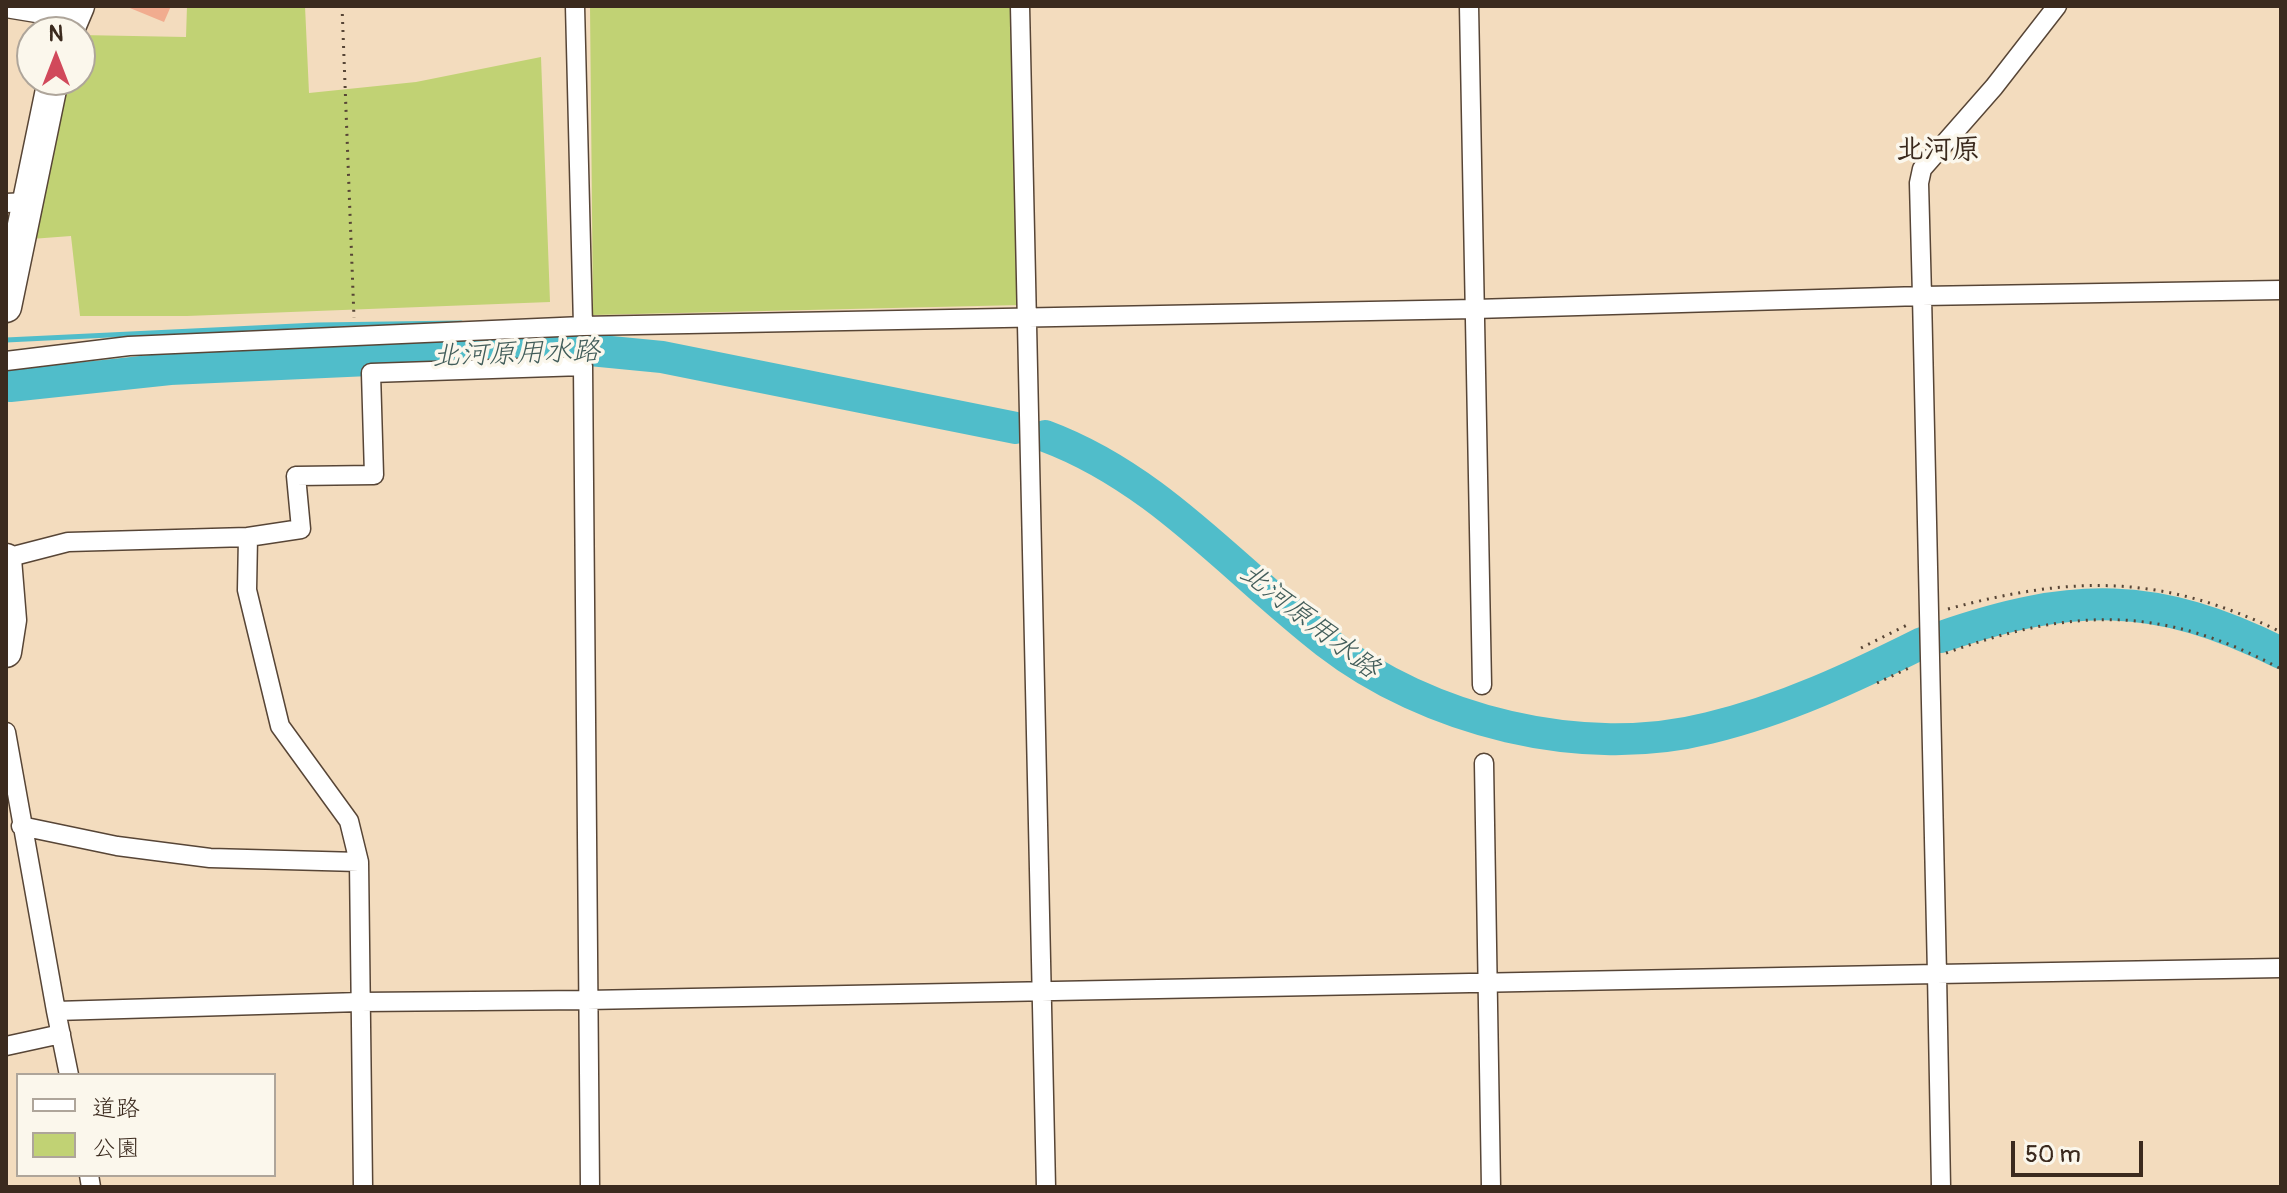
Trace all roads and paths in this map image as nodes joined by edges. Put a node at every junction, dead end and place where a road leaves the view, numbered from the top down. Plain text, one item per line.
1 (342, 6) edge
2 (575, 6) edge
3 (1020, 6) edge
4 (1469, 6) edge
5 (2057, 6) edge
6 (6, 8) edge
7 (55, 16) edge
8 (48, 96) edge
9 (17, 202) edge
10 (2281, 290) edge
11 (1922, 296) junction
12 (6, 307) edge
13 (1475, 309) junction
14 (1027, 317) junction
15 (583, 326) junction
16 (355, 339) junction
17 (6, 361) edge
18 (248, 537) junction
19 (7, 572) edge
20 (1927, 615) junction
21 (2281, 632) edge
22 (1861, 648) dead end
23 (6, 652) edge
24 (1930, 658) junction
25 (2281, 669) edge
26 (1877, 683) dead end
27 (1482, 685) dead end
28 (6, 732) edge
29 (1484, 763) dead end
30 (21, 826) junction
31 (359, 862) junction
32 (2281, 968) edge
33 (1937, 974) junction
34 (1487, 982) junction
35 (1041, 991) junction
36 (587, 1000) junction
37 (360, 1002) junction
38 (56, 1011) junction
39 (61, 1034) junction
40 (6, 1046) edge
41 (69, 1073) edge
42 (363, 1187) edge
43 (590, 1187) edge
44 (1046, 1187) edge
45 (1491, 1187) edge
46 (1941, 1187) edge

1 - 16 path
2 - 15 street
3 - 14 street
4 - 13 street
5 - 11 street
6 - 7 street
8 - 9 main road
9 - 12 main road
10 - 11 street
11 - 13 street
11 - 20 street
13 - 14 street
13 - 27 street
14 - 15 street
14 - 35 street
15 - 16 street
16 - 17 street
18 - 19 street
18 - 31 street
18 - 36 street
19 - 23 main road
20 - 21 path
20 - 22 path
20 - 24 street
24 - 25 path
24 - 26 path
24 - 33 street
28 - 30 street
29 - 34 street
30 - 31 street
30 - 38 street
31 - 37 street
32 - 33 street
33 - 34 street
33 - 46 street
34 - 35 street
34 - 45 street
35 - 36 street
35 - 44 street
36 - 37 street
36 - 43 street
37 - 38 street
37 - 42 street
38 - 39 street
39 - 40 street
39 - 41 street

